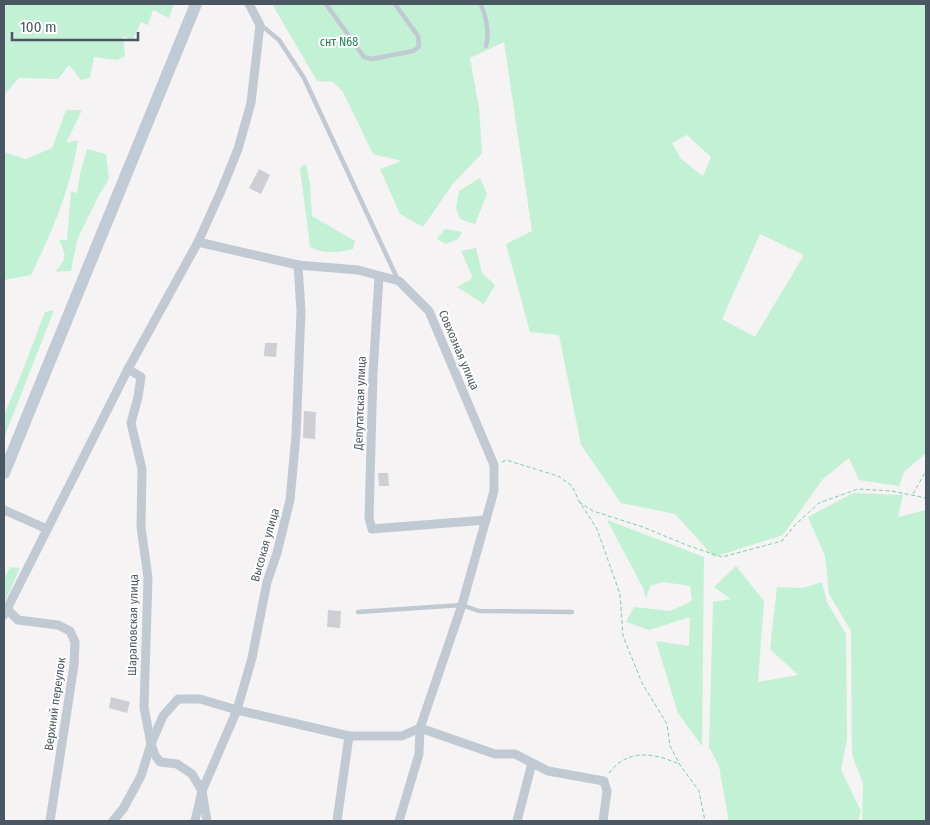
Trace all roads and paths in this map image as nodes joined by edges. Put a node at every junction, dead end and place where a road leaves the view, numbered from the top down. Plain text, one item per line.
1 (196, 4) edge
2 (248, 4) edge
3 (326, 4) edge
4 (395, 4) edge
5 (481, 4) edge
6 (260, 25) junction
7 (486, 46) dead end
8 (198, 242) junction
9 (298, 265) junction
10 (379, 277) junction
11 (399, 282) junction
12 (128, 369) junction
13 (494, 465) junction
14 (926, 471) edge
15 (4, 473) edge
16 (913, 495) junction
17 (926, 498) edge
18 (579, 501) junction
19 (4, 510) edge
20 (486, 520) junction
21 (47, 529) junction
22 (462, 605) junction
23 (6, 612) edge
24 (358, 612) dead end
25 (572, 612) dead end
26 (237, 710) junction
27 (420, 728) junction
28 (349, 736) junction
29 (151, 744) junction
30 (160, 762) junction
31 (532, 763) junction
32 (680, 765) junction
33 (141, 776) junction
34 (604, 781) junction
35 (202, 791) junction
36 (50, 821) edge
37 (114, 821) edge
38 (195, 821) edge
39 (207, 821) edge
40 (337, 821) edge
41 (399, 821) edge
42 (517, 821) edge
43 (603, 821) edge
44 (705, 821) edge

1 - 15 street
2 - 6 street
3 - 4 lane
5 - 7 lane
6 - 8 street
6 - 11 lane
8 - 9 street, Совхозная улица
8 - 12 street
9 - 10 street, Совхозная улица
9 - 26 street, Высокая улица
10 - 11 street, Совхозная улица
10 - 20 street, Депутатская улица
11 - 13 street, Совхозная улица
12 - 21 street
12 - 29 street, Шараповская улица
13 - 18 path
13 - 20 street, Совхозная улица
14 - 16 path
16 - 17 path
16 - 18 path
18 - 32 path
19 - 21 street
20 - 22 street, Совхозная улица
21 - 23 street
22 - 24 lane
22 - 25 lane
22 - 27 street, Совхозная улица
23 - 36 street, Верхний переулок
26 - 28 street
26 - 29 street
26 - 35 street, Высокая улица
27 - 28 street
27 - 31 street
27 - 41 street, Совхозная улица
28 - 40 street
29 - 30 street
29 - 33 street, Шараповская улица
30 - 33 street
30 - 35 street
31 - 34 street
31 - 42 street
32 - 34 path
32 - 44 path
33 - 37 street, Шараповская улица
34 - 43 street
35 - 38 street, Высокая улица
35 - 39 street

